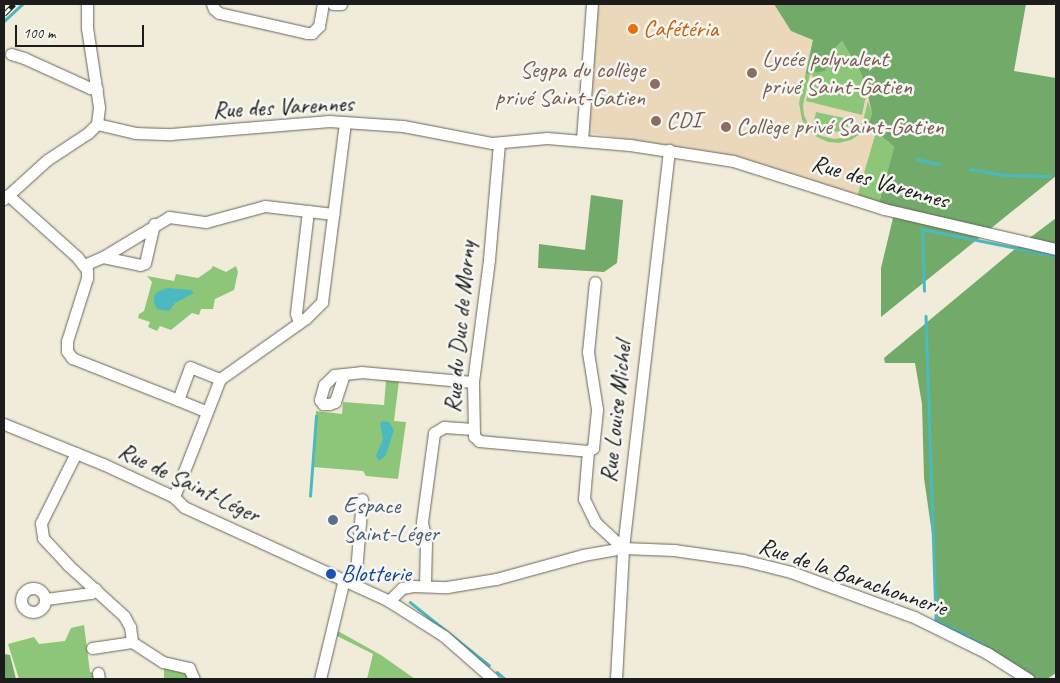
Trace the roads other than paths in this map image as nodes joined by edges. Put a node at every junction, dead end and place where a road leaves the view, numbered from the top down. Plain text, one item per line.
1 (87, 4) edge
2 (212, 4) edge
3 (323, 4) edge
4 (333, 4) edge
5 (341, 4) edge
6 (592, 4) edge
7 (11, 54) dead end
8 (97, 89) junction
9 (346, 122) junction
10 (97, 124) junction
11 (582, 140) junction
12 (499, 143) junction
13 (669, 150) junction
14 (6, 197) edge
15 (308, 211) junction
16 (334, 214) junction
17 (154, 224) junction
18 (1056, 249) edge
19 (103, 257) junction
20 (84, 265) junction
21 (595, 282) dead end
22 (299, 323) junction
23 (344, 374) dead end
24 (220, 379) junction
25 (473, 382) junction
26 (178, 400) junction
27 (207, 412) junction
28 (4, 424) edge
29 (473, 429) junction
30 (588, 451) junction
31 (76, 453) junction
32 (174, 497) junction
33 (362, 499) dead end
34 (623, 548) junction
35 (349, 582) junction
36 (425, 586) junction
37 (95, 589) junction
38 (46, 599) dead end
39 (389, 601) junction
40 (132, 642) junction
41 (92, 648) dead end
42 (491, 678) edge
43 (194, 679) edge
44 (320, 679) edge
45 (616, 679) edge
46 (1028, 679) edge

1 - 8 street
2 - 3 street
4 - 5 street
6 - 11 street
7 - 8 street
8 - 10 street
9 - 10 street, Rue des Varennes
9 - 12 street, Rue des Varennes
9 - 16 street
10 - 14 street
11 - 12 street, Rue des Varennes
11 - 13 street, Rue des Varennes
12 - 25 street, Rue du Duc de Morny
13 - 18 street, Rue des Varennes
13 - 34 street, Rue Louise Michel
14 - 20 street
15 - 16 street
15 - 17 street
15 - 22 street
16 - 22 street
17 - 19 street
17 - 19 street
19 - 20 street
20 - 26 street
21 - 30 street
22 - 24 street
23 - 25 street
24 - 26 street
24 - 27 street
25 - 29 street, Rue du Duc de Morny
26 - 27 street
27 - 32 street
28 - 31 street, Rue de Saint-Léger
29 - 30 street, Rue du Duc de Morny
29 - 36 street
30 - 34 street
31 - 32 street, Rue de Saint-Léger
31 - 37 street
32 - 35 street, Rue de Saint-Léger
33 - 35 street
34 - 36 street, Rue de la Barachonnerie
34 - 45 street, Rue Louise Michel
34 - 46 street, Rue de la Barachonnerie
35 - 39 street, Rue de Saint-Léger
35 - 44 street
36 - 39 street, Rue de la Barachonnerie
37 - 38 street
37 - 40 street
39 - 42 street, Rue de Saint-Léger
40 - 41 street
40 - 43 street

